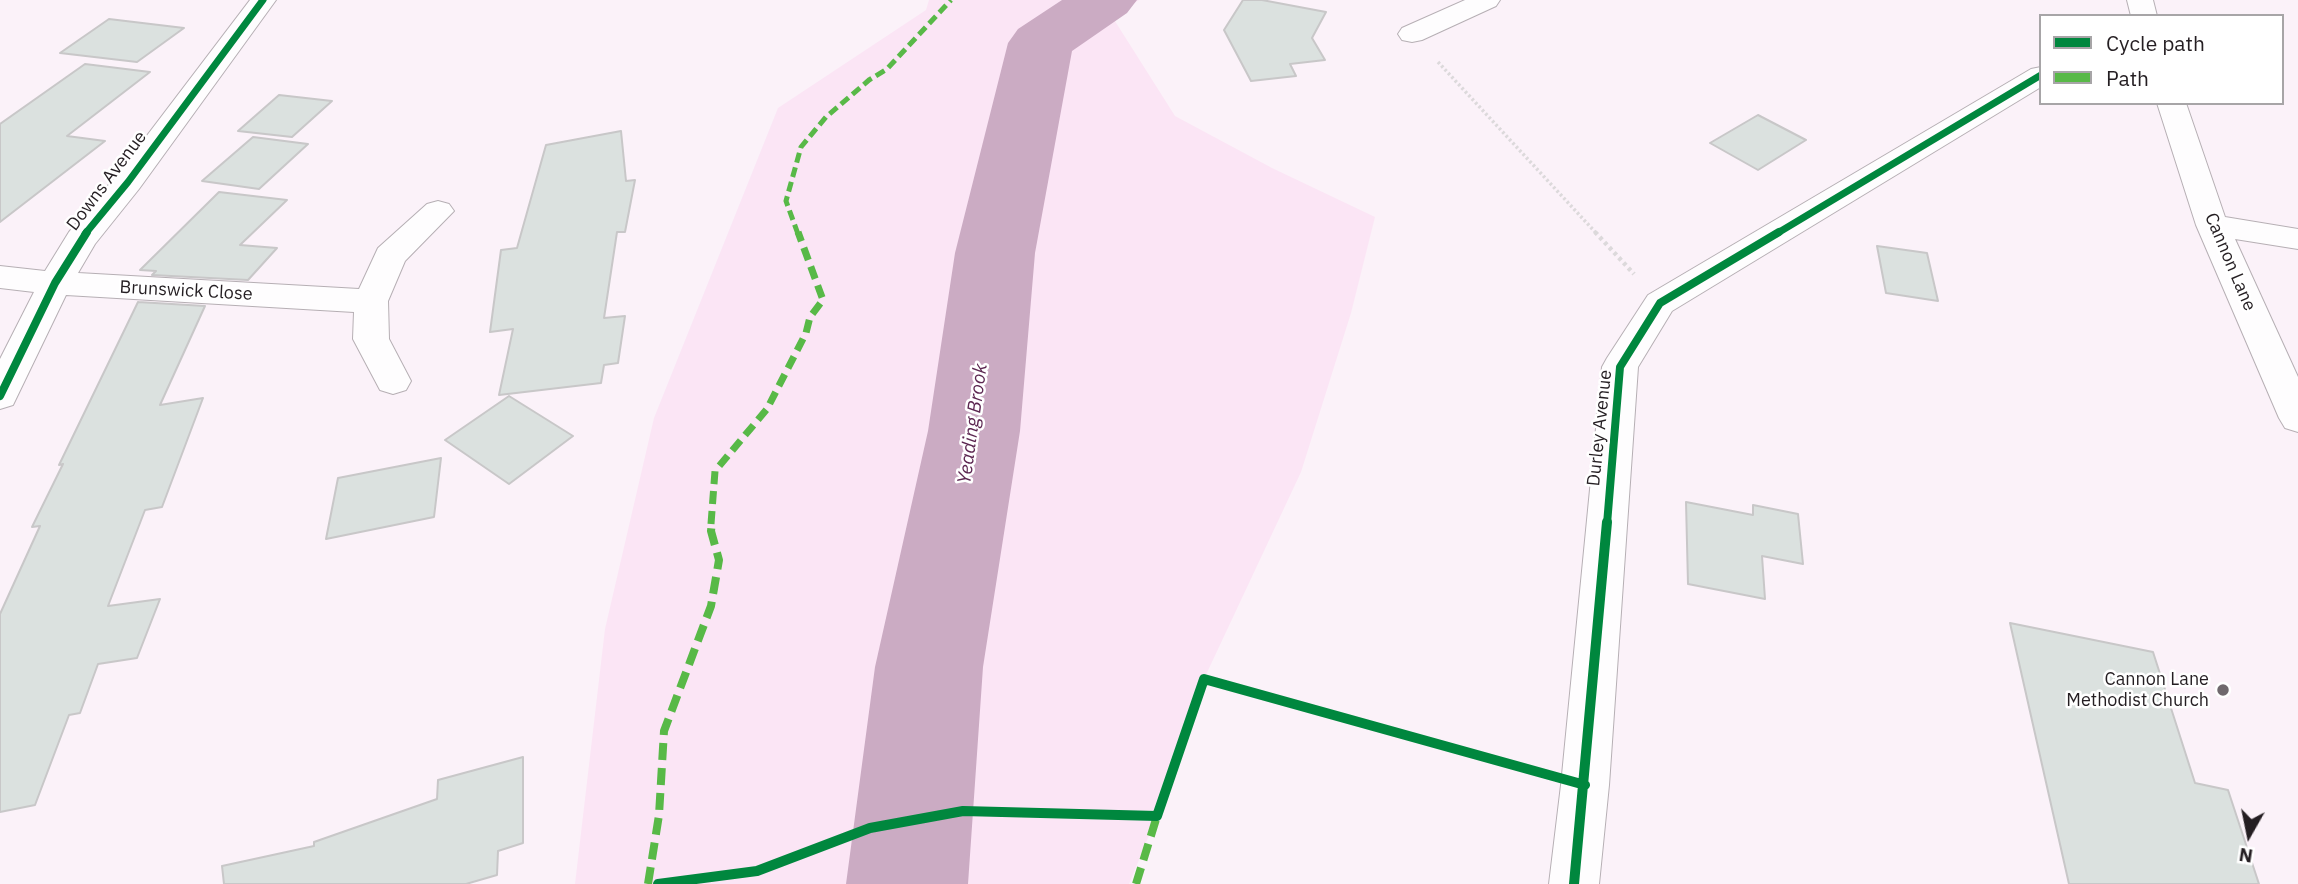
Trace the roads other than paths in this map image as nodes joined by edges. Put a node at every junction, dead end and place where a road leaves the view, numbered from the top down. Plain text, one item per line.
1 (263, 0) edge
2 (1487, 0) edge
3 (1412, 34) road end
4 (2039, 76) edge
5 (2172, 105) edge
6 (439, 211) dead end
7 (2212, 225) junction
8 (2298, 239) edge
9 (0, 277) edge
10 (55, 283) junction
11 (371, 301) junction
12 (393, 380) dead end
13 (0, 396) edge
14 (2298, 418) edge
15 (1574, 884) edge

1 - 10 street, Downs Avenue
2 - 3 street
4 - 15 street, Durley Avenue
5 - 7 street, Cannon Lane
6 - 11 street
7 - 8 street
7 - 14 street, Cannon Lane
9 - 10 street, Brunswick Close
10 - 11 street, Brunswick Close
10 - 13 street, Downs Avenue
11 - 12 street

